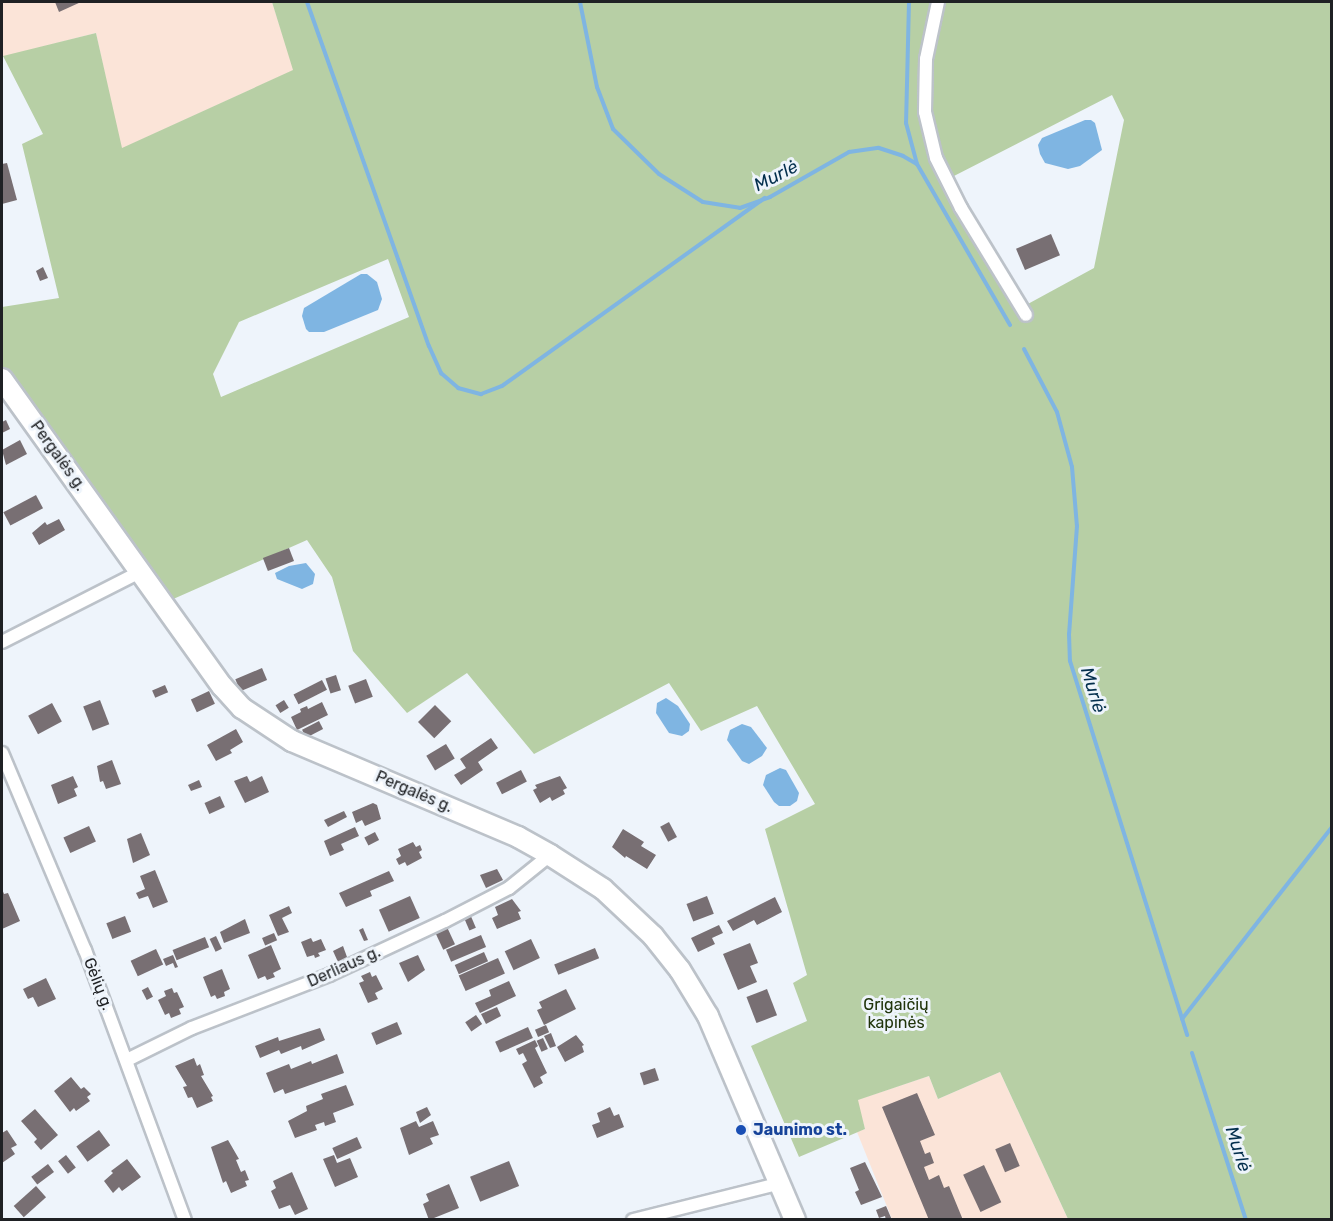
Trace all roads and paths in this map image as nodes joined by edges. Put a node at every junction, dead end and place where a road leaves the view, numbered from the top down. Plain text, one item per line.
1 (938, 2) edge
2 (1026, 315) dead end
3 (2, 379) edge
4 (142, 571) junction
5 (2, 642) edge
6 (2, 753) edge
7 (550, 855) junction
8 (126, 1060) junction
9 (781, 1183) junction
10 (185, 1220) edge
11 (633, 1220) edge
12 (795, 1220) edge

1 - 2 street
3 - 4 main road, Pergalės g.
4 - 5 street
4 - 7 main road, Pergalės g.
6 - 8 street, Gėlių g.
7 - 8 street, Derliaus g.
7 - 9 main road, Pergalės g.
8 - 10 street, Gėlių g.
9 - 11 street
9 - 12 main road, Pergalės g.

